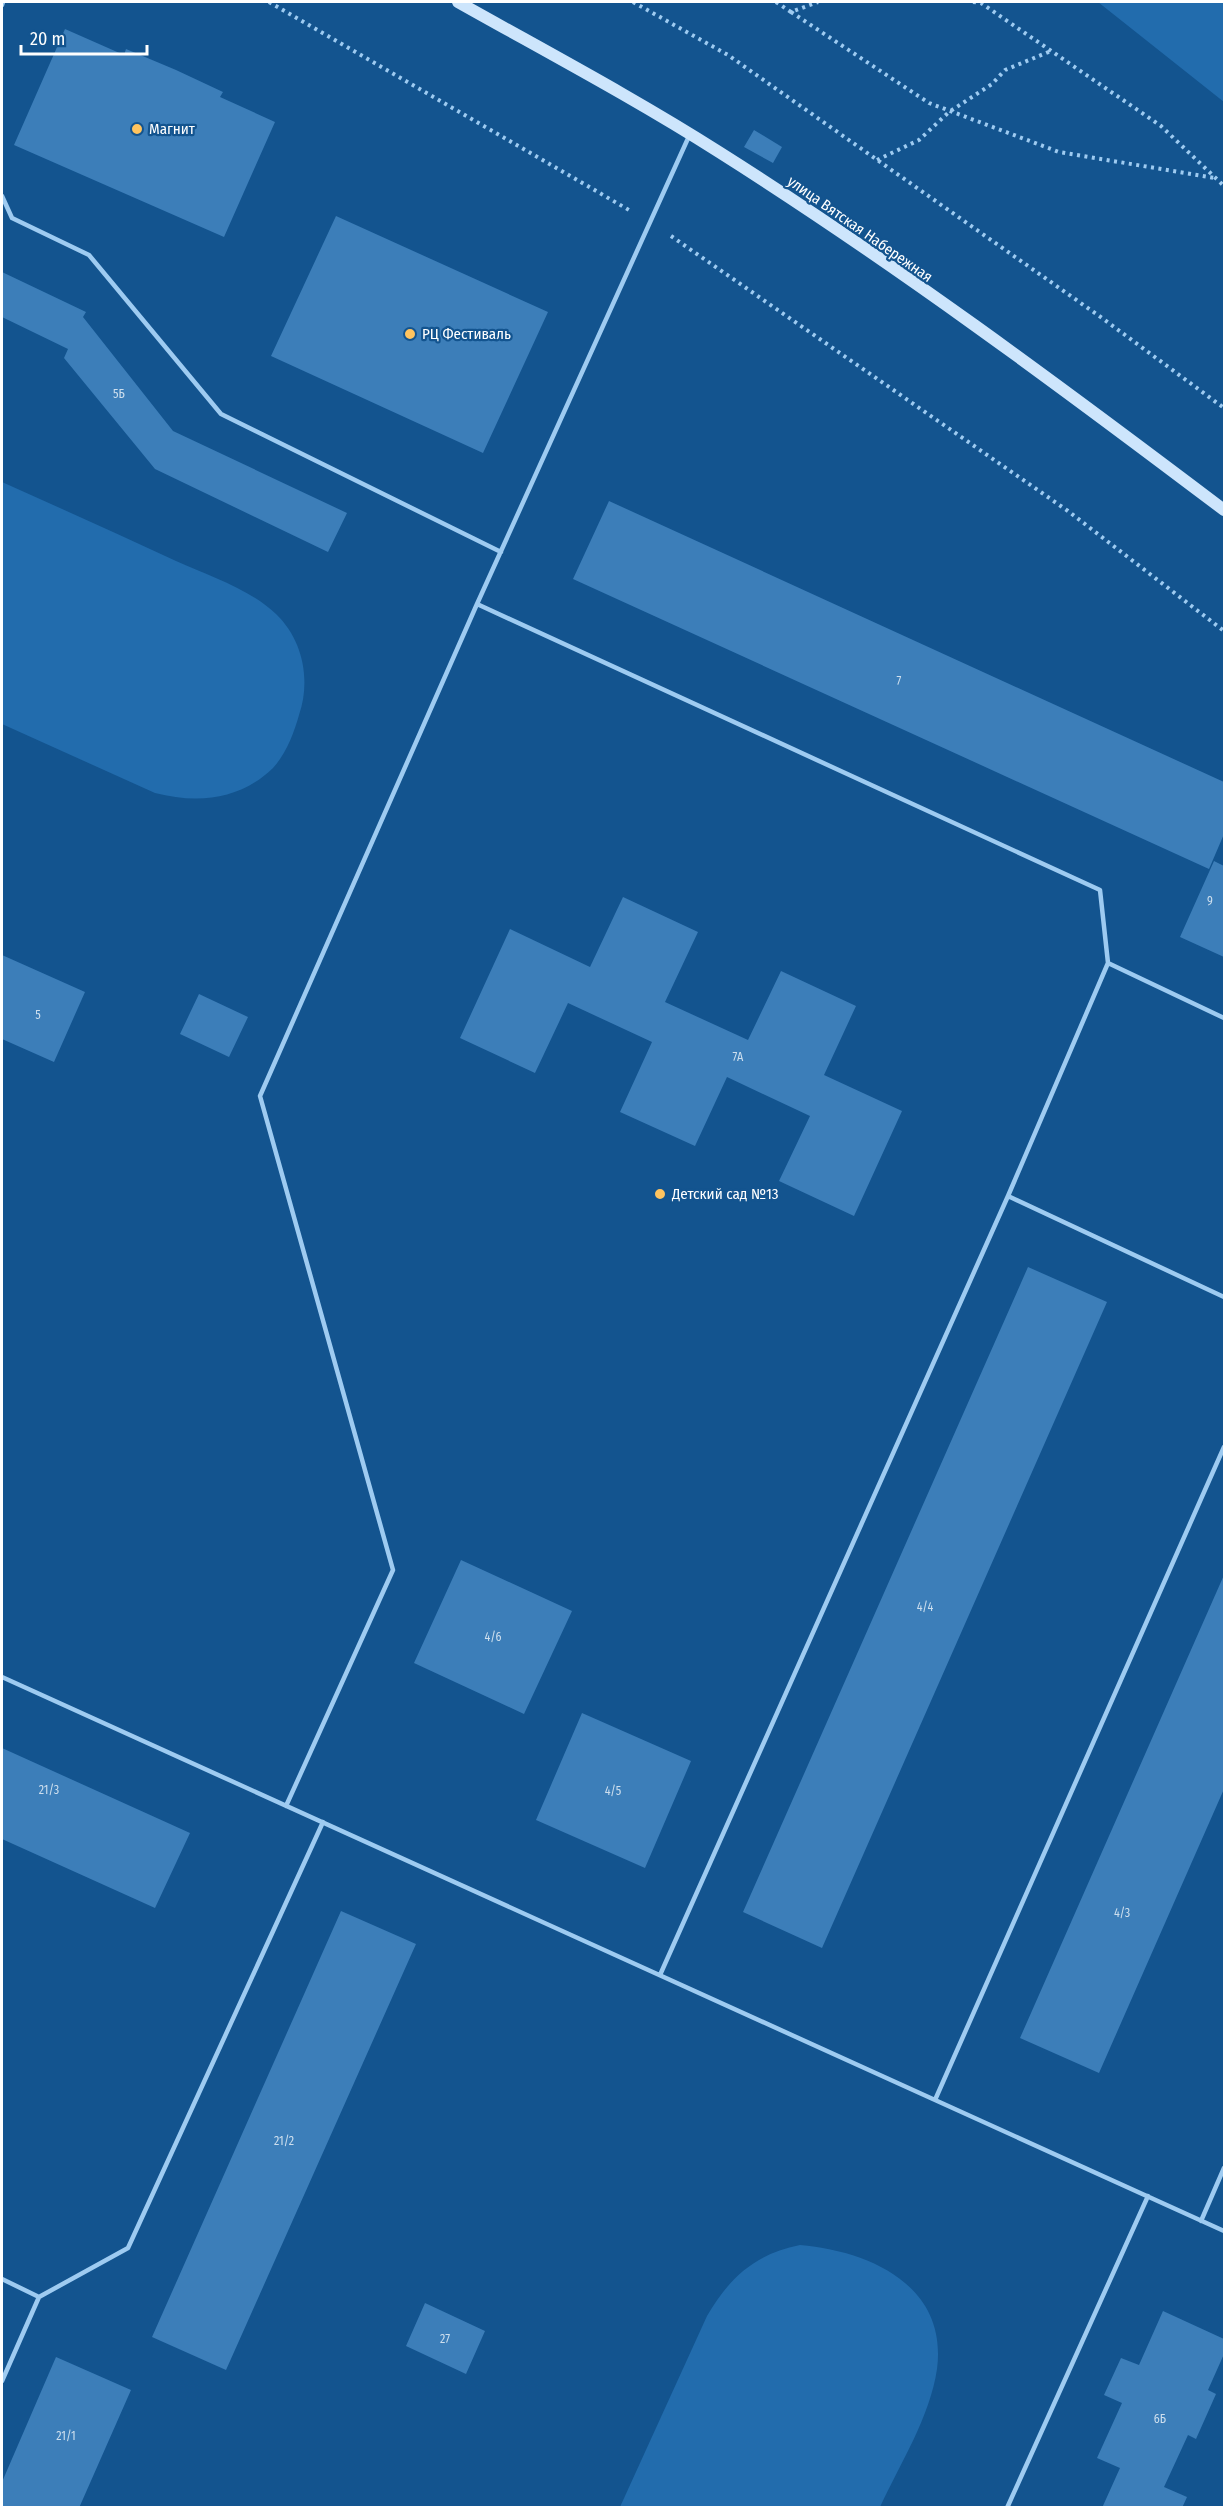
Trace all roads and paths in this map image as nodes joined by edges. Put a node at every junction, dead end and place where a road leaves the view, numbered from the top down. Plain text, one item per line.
1 (269, 2) edge
2 (458, 2) edge
3 (633, 2) edge
4 (776, 2) edge
5 (818, 2) edge
6 (973, 2) edge
7 (791, 12) junction
8 (1051, 50) junction
9 (949, 112) junction
10 (690, 134) junction
11 (877, 160) junction
12 (1215, 178) junction
13 (1224, 186) edge
14 (2, 196) edge
15 (651, 223) junction
16 (1224, 408) edge
17 (1224, 510) edge
18 (501, 552) junction
19 (477, 604) junction
20 (1224, 631) edge
21 (1108, 963) junction
22 (1224, 1018) edge
23 (1008, 1196) junction
24 (1224, 1297) edge
25 (1224, 1447) edge
26 (2, 1677) edge
27 (286, 1806) junction
28 (323, 1822) junction
29 (660, 1975) junction
30 (935, 2100) junction
31 (1224, 2169) edge
32 (1148, 2196) junction
33 (1201, 2221) junction
34 (1224, 2231) edge
35 (2, 2279) edge
36 (39, 2297) junction
37 (2, 2382) edge
38 (1007, 2508) edge

1 - 15 path
2 - 10 street, улица Вятская Набережная
3 - 11 path
4 - 7 path
5 - 7 path
6 - 8 path
7 - 9 path
8 - 9 path
8 - 12 path
9 - 11 path
9 - 12 path
10 - 15 lane
10 - 17 street, улица Вятская Набережная
11 - 16 path
12 - 13 path
14 - 18 lane
15 - 18 lane
15 - 20 path
18 - 19 lane
19 - 21 lane
19 - 27 lane
21 - 22 lane
21 - 23 lane
23 - 24 lane
23 - 29 lane
25 - 30 lane
26 - 27 lane
27 - 28 lane
28 - 29 lane
28 - 36 lane
29 - 30 lane
30 - 32 lane
31 - 33 lane
32 - 33 lane
32 - 38 lane
33 - 34 lane
35 - 36 lane
36 - 37 lane

